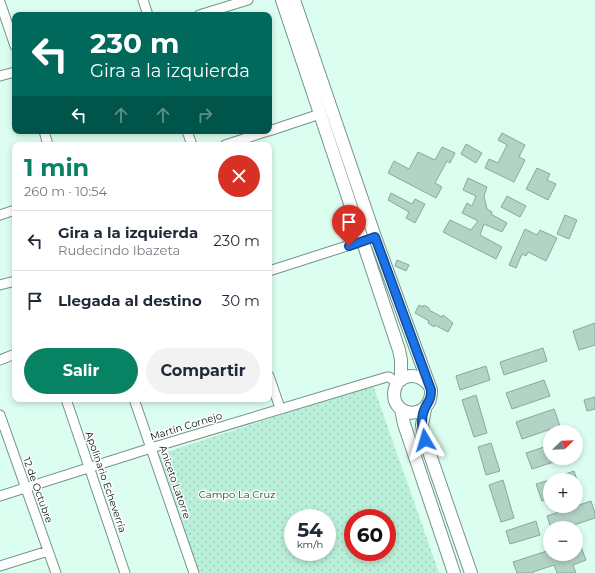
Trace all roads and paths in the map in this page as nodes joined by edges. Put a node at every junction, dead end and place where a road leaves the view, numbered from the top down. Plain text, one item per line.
1 (143, 0) edge
2 (248, 0) edge
3 (282, 0) edge
4 (294, 0) edge
5 (0, 2) edge
6 (147, 12) edge
7 (209, 12) edge
8 (12, 37) edge
9 (12, 73) edge
10 (0, 76) edge
11 (320, 114) junction
12 (272, 130) edge
13 (259, 134) edge
14 (234, 142) edge
15 (12, 211) edge
16 (0, 215) edge
17 (375, 237) junction
18 (363, 241) junction
19 (272, 270) edge
20 (12, 281) edge
21 (0, 285) edge
22 (12, 355) edge
23 (0, 360) edge
24 (428, 384) junction
25 (272, 385) edge
26 (398, 386) junction
27 (67, 402) edge
28 (135, 402) edge
29 (280, 408) junction
30 (401, 409) junction
31 (425, 409) junction
32 (0, 414) edge
33 (151, 448) junction
34 (89, 468) junction
35 (25, 488) junction
36 (0, 496) edge
37 (48, 551) junction
38 (0, 566) edge
39 (56, 573) edge
40 (125, 573) edge
41 (194, 573) edge
42 (454, 573) edge
43 (471, 573) edge

1 - 6 street
2 - 7 street
3 - 11 main road
4 - 17 main road
5 - 8 street
9 - 10 street
11 - 12 street
11 - 18 main road
13 - 14 street
15 - 16 street
17 - 18 street
17 - 24 main road
18 - 19 street
18 - 26 main road
20 - 21 street
22 - 23 street
24 - 26 main road
24 - 31 main road
25 - 29 street
26 - 29 street, Martín Cornejo
26 - 30 main road
27 - 34 street, Apolinario Echeverría
28 - 33 street, Aniceto Latorre
29 - 33 street, Martín Cornejo
30 - 31 main road
30 - 42 main road
31 - 43 main road
32 - 35 street, 12 de Octubre
33 - 34 street, Martín Cornejo
33 - 41 street, Aniceto Latorre
34 - 35 street, Martín Cornejo
34 - 40 street, Apolinario Echeverría
35 - 36 street, Martín Cornejo
35 - 37 street, 12 de Octubre
37 - 38 street
37 - 39 street, 12 de Octubre

